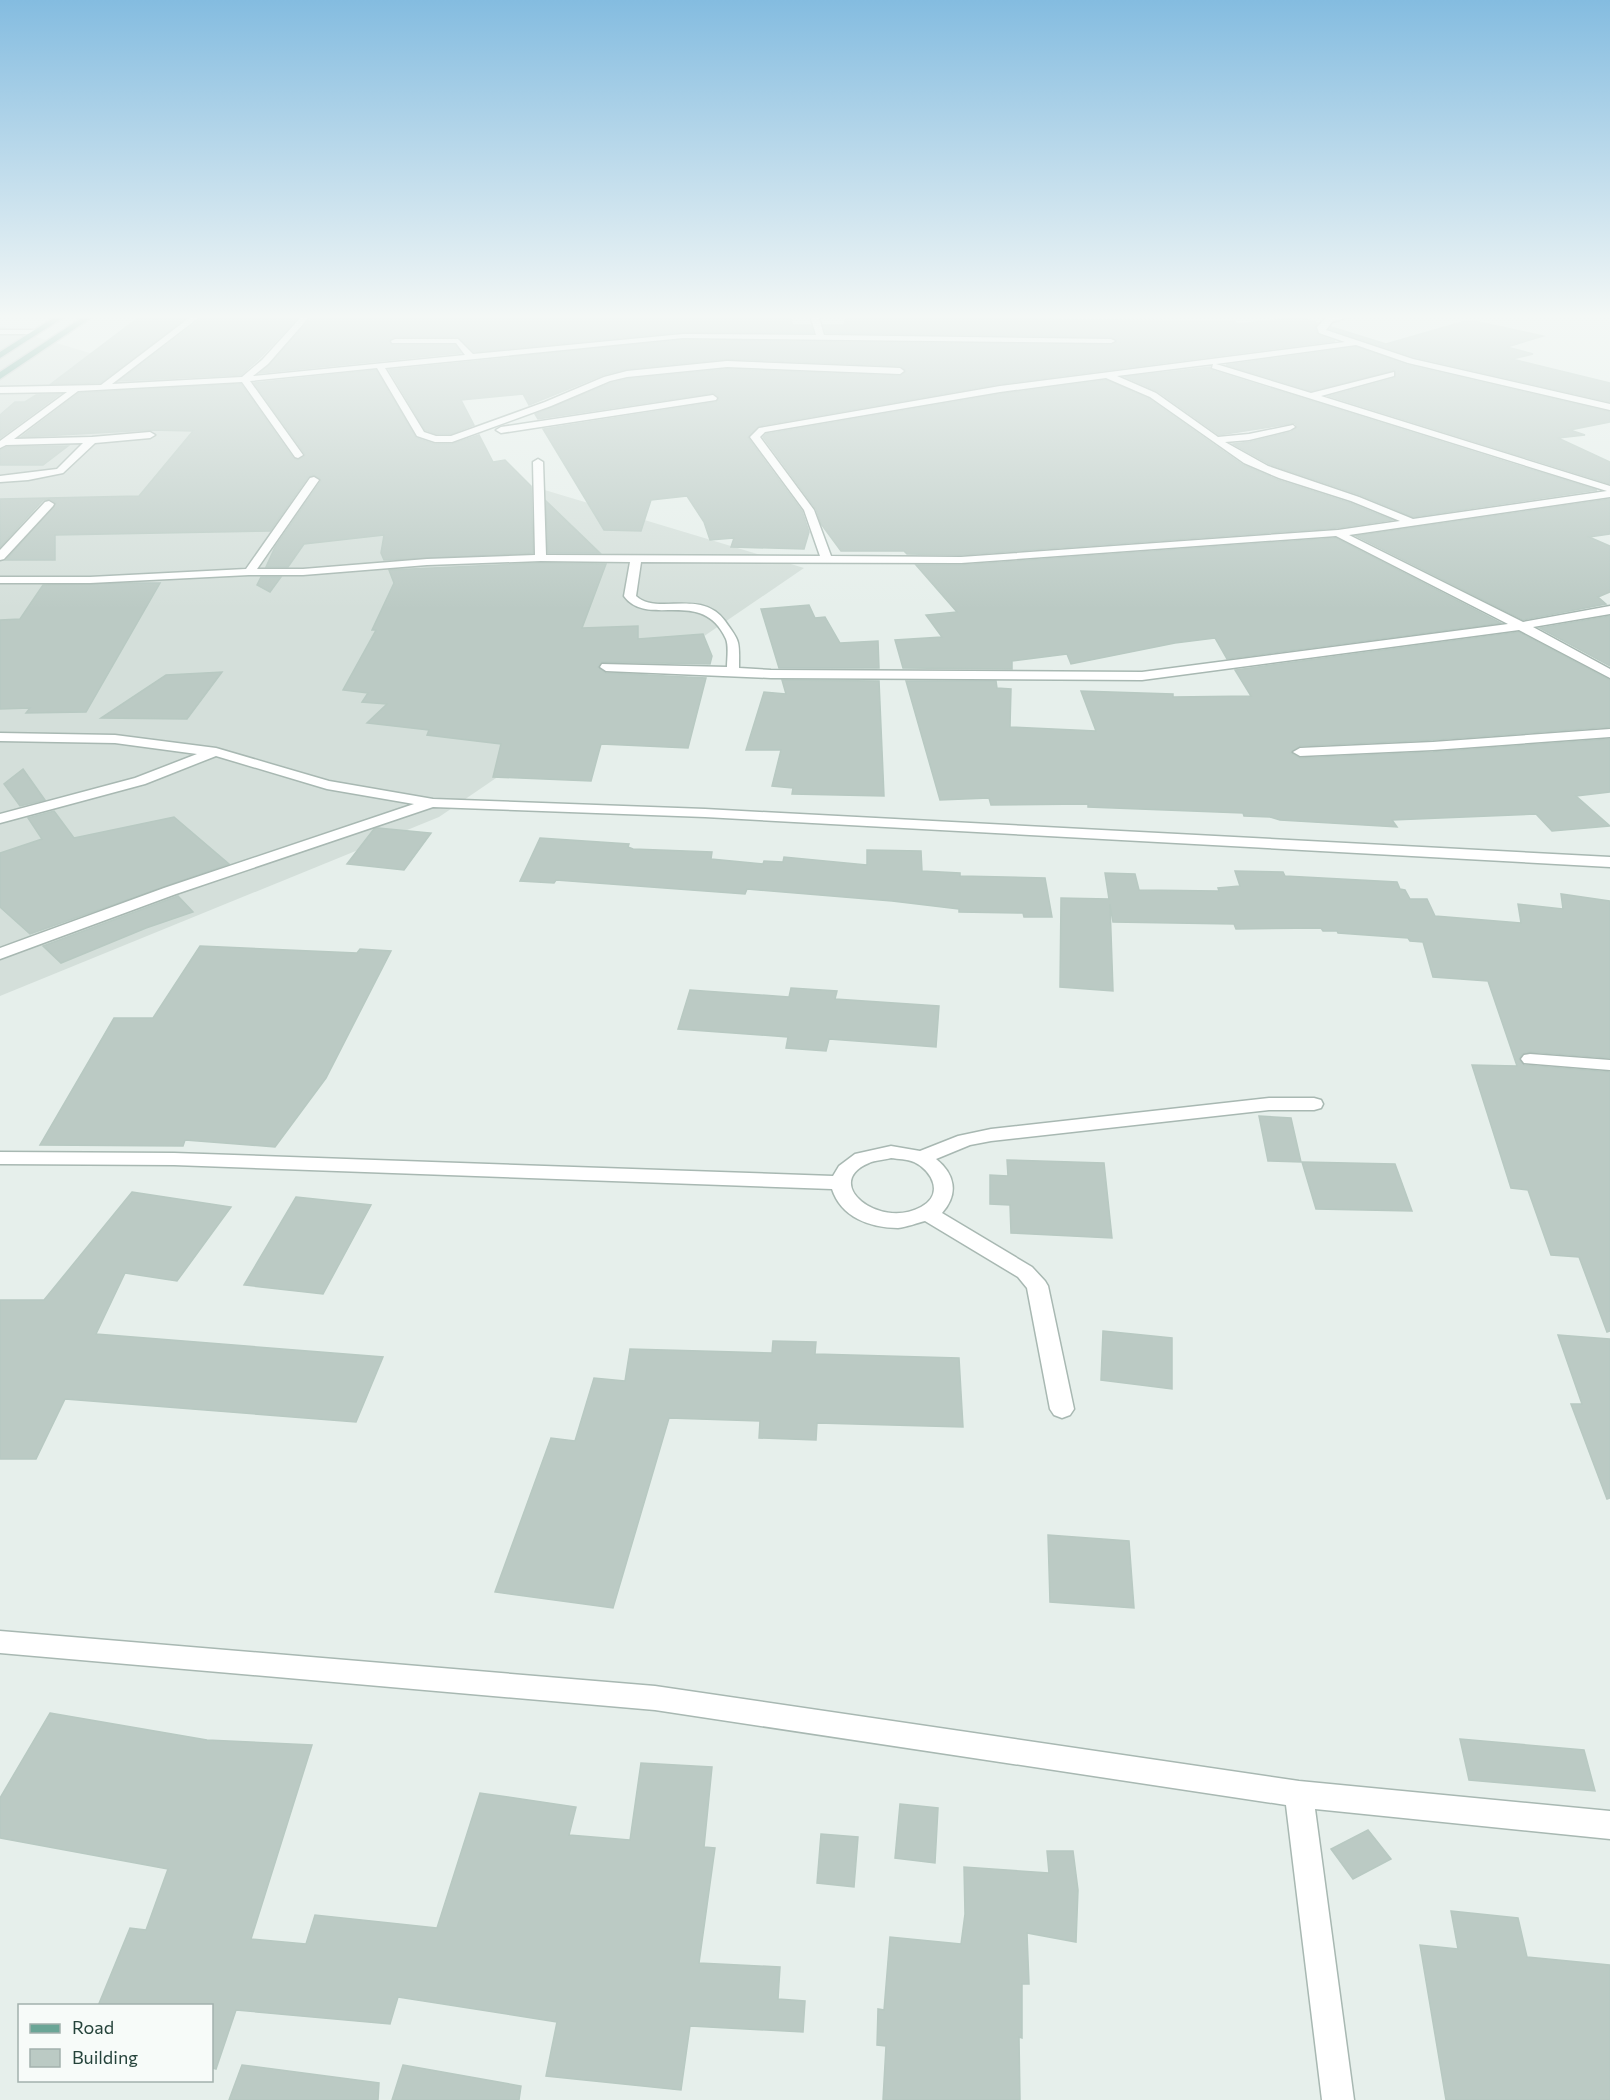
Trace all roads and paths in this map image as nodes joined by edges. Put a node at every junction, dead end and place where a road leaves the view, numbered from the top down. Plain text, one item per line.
1 (44, 413) edge
2 (268, 413) edge
3 (408, 413) edge
4 (524, 413) edge
5 (618, 413) edge
6 (854, 413) edge
7 (1178, 413) edge
8 (1365, 413) edge
9 (1290, 427) dead end
10 (150, 435) dead end
11 (452, 439) junction
12 (92, 440) junction
13 (1216, 440) junction
14 (2, 444) edge
15 (298, 455) dead end
16 (538, 462) dead end
17 (0, 479) edge
18 (314, 480) dead end
19 (1610, 491) edge
20 (49, 504) dead end
21 (1414, 523) junction
22 (1338, 533) junction
23 (0, 556) edge
24 (636, 557) junction
25 (541, 558) junction
26 (827, 559) junction
27 (249, 572) junction
28 (0, 580) edge
29 (1610, 610) edge
30 (1521, 626) junction
31 (606, 667) dead end
32 (733, 671) junction
33 (1610, 674) edge
34 (1610, 733) edge
35 (0, 737) edge
36 (216, 752) junction
37 (1300, 752) dead end
38 (433, 803) junction
39 (0, 819) edge
40 (1610, 862) edge
41 (0, 954) edge
42 (1530, 1059) dead end
43 (1610, 1065) edge
44 (1314, 1104) dead end
45 (0, 1158) edge
46 (921, 1158) junction
47 (840, 1183) junction
48 (928, 1213) junction
49 (1062, 1409) dead end
50 (0, 1642) edge
51 (1299, 1794) junction
52 (1610, 1825) edge
53 (1338, 2100) edge

1 - 14 street
2 - 15 street
3 - 11 street
4 - 11 street
5 - 11 street
6 - 26 street
7 - 13 street
8 - 19 street
9 - 13 street
10 - 12 street
12 - 14 street
12 - 17 street
13 - 21 street
16 - 25 street
18 - 27 street
19 - 21 street
20 - 23 street
21 - 22 street
22 - 26 street
22 - 30 street
24 - 25 street
24 - 26 street
24 - 32 street
25 - 27 street
27 - 28 street
29 - 30 street
30 - 32 street
30 - 33 street
31 - 32 street
34 - 37 street
35 - 36 street
36 - 38 street
36 - 39 street
38 - 40 street
38 - 41 street
42 - 43 street
44 - 46 street
45 - 47 street
46 - 47 street
46 - 48 street
47 - 48 street
48 - 49 street
50 - 51 street
51 - 52 street
51 - 53 street

